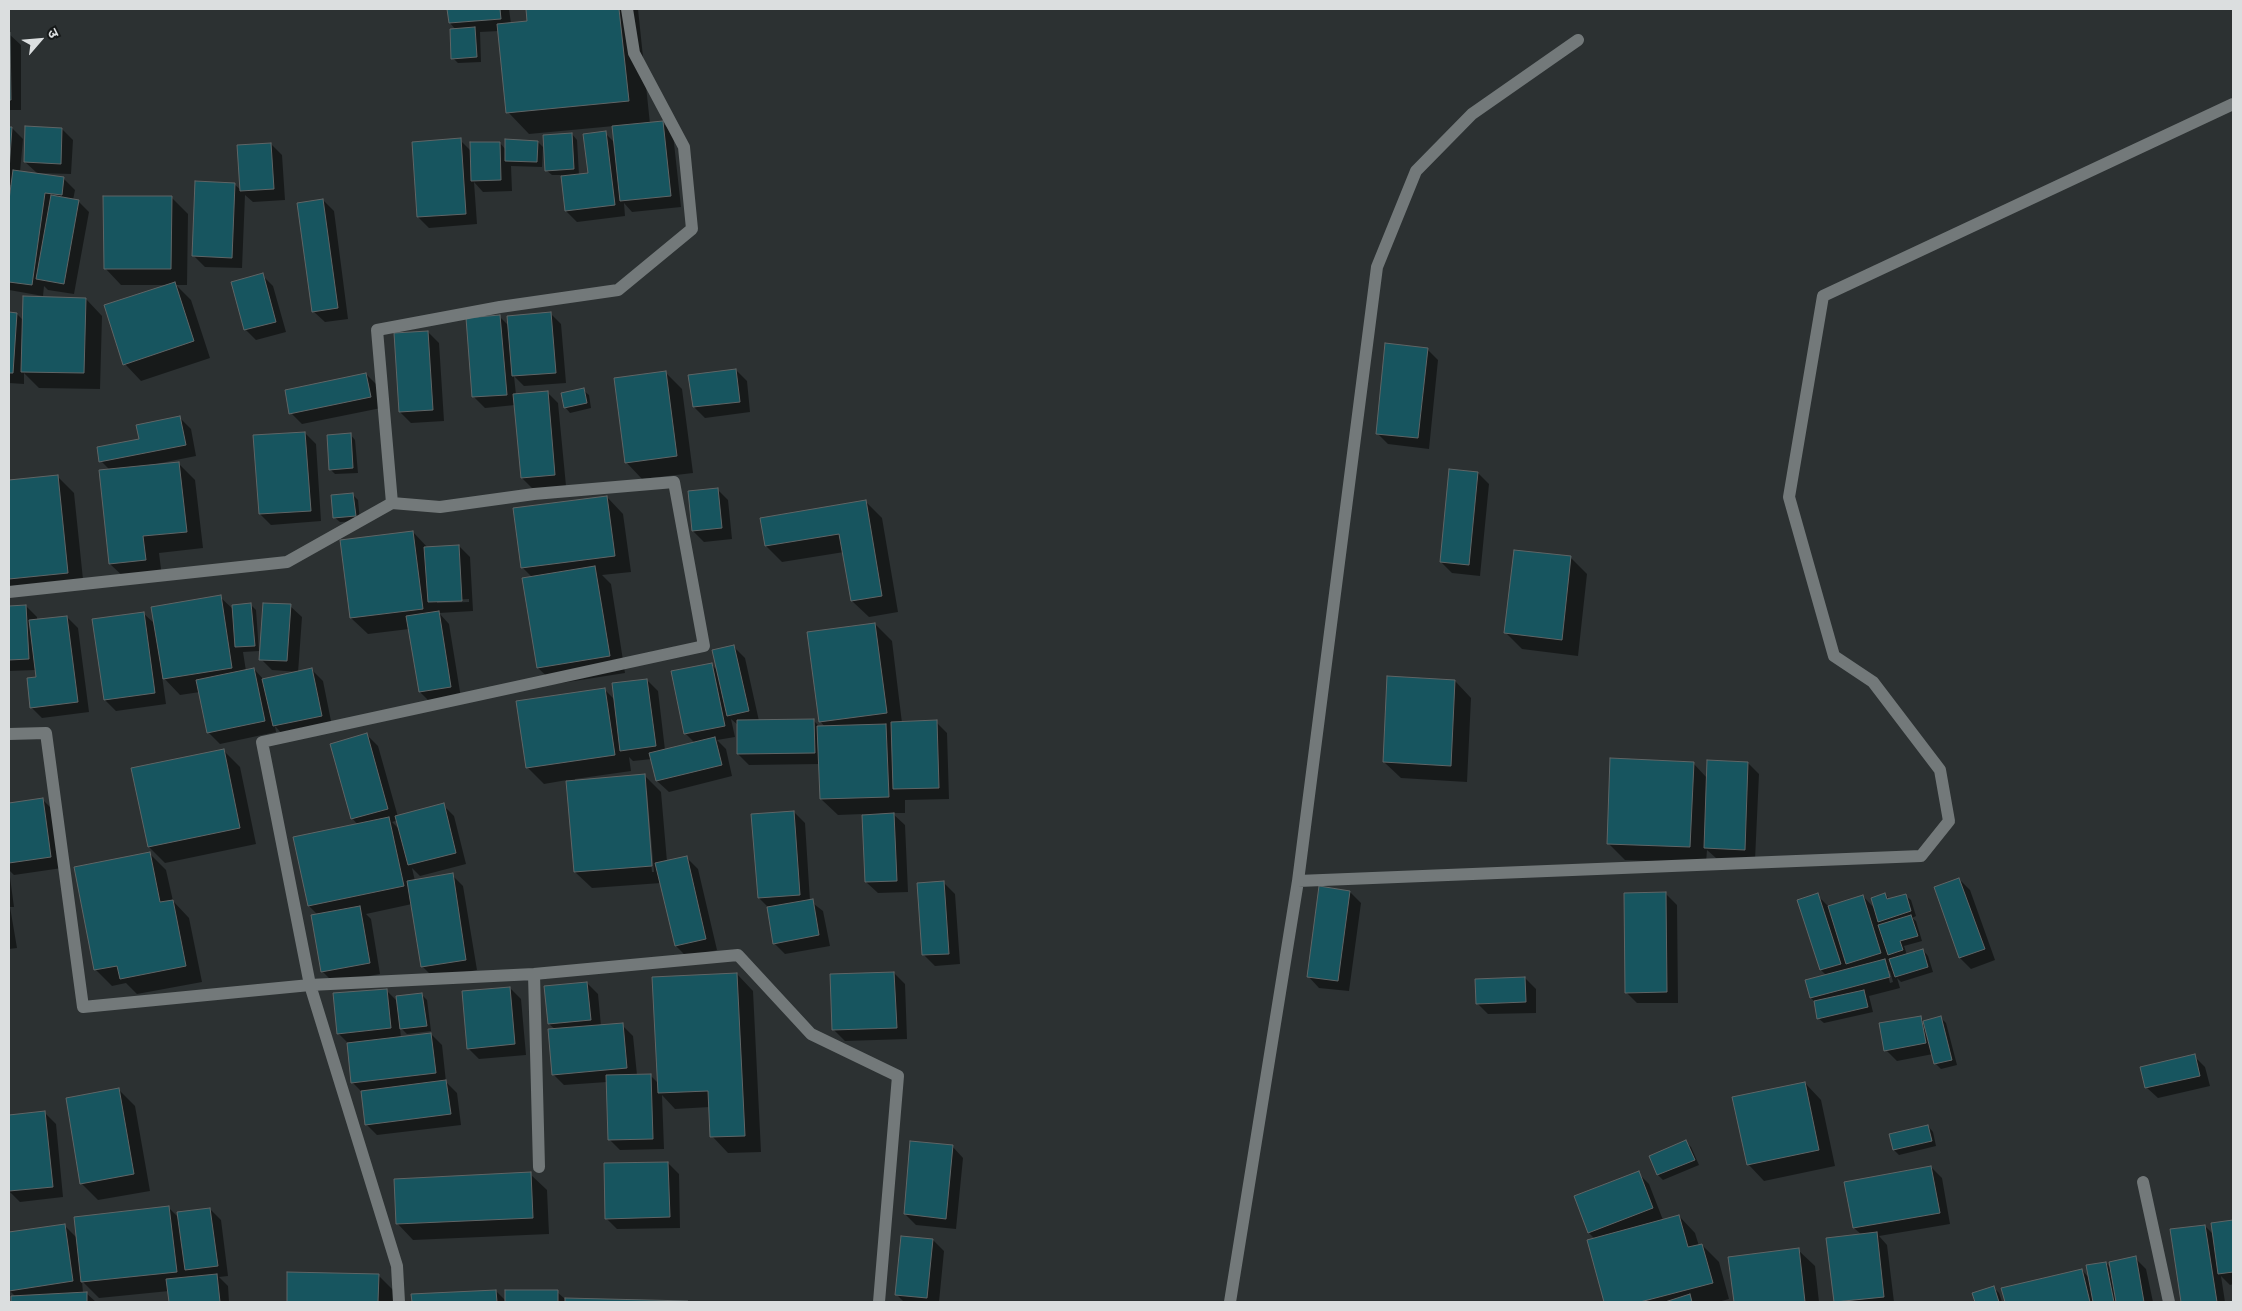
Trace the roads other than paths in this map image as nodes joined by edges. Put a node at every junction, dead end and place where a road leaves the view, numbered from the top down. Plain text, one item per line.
1 (627, 9) edge
2 (1578, 40) dead end
3 (2233, 104) edge
4 (392, 504) junction
5 (9, 592) edge
6 (9, 734) edge
7 (1298, 881) junction
8 (534, 974) junction
9 (310, 985) junction
10 (539, 1166) dead end
11 (2143, 1182) dead end
12 (399, 1302) edge
13 (879, 1302) edge
14 (1230, 1302) edge
15 (2169, 1302) edge

1 - 4 street
2 - 7 street
3 - 7 street
4 - 5 street
4 - 9 street
6 - 9 street
7 - 14 street
8 - 9 street
8 - 10 street
8 - 13 street
9 - 12 street
11 - 15 street

